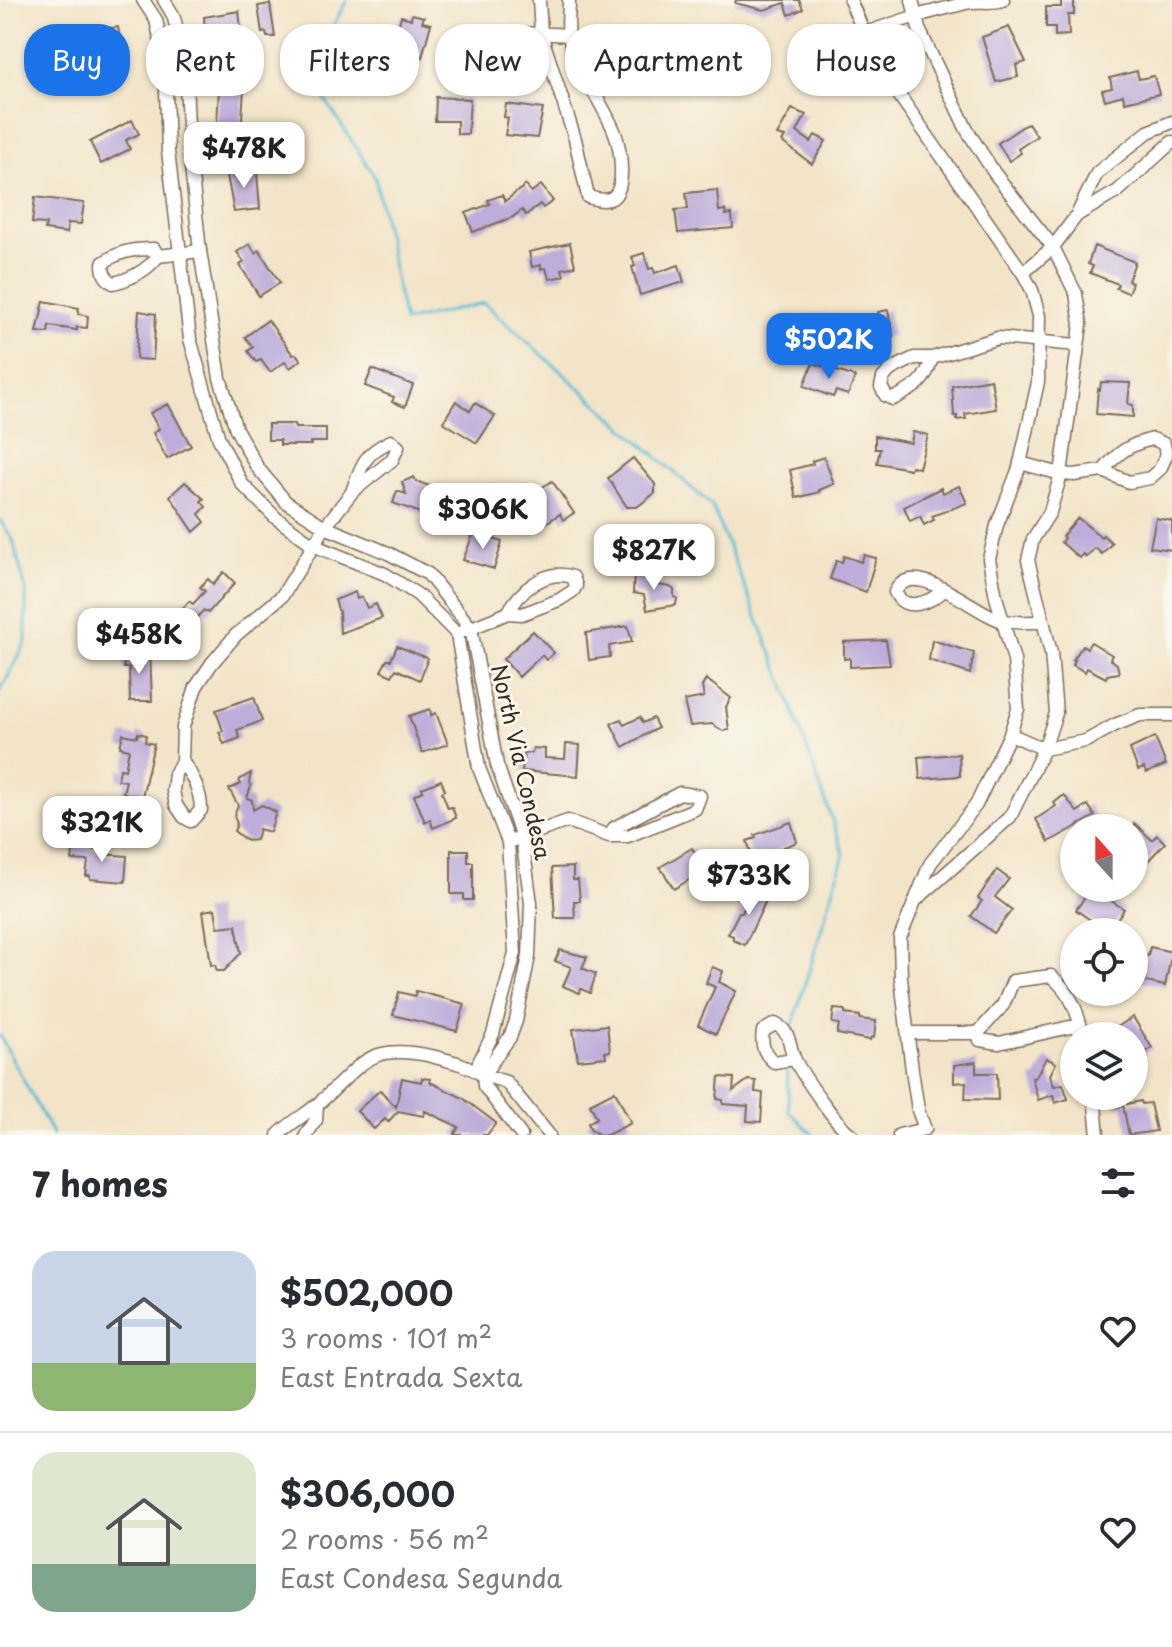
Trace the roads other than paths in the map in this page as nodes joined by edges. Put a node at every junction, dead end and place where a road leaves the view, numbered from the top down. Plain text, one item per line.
1 (143, 0) edge
2 (164, 0) edge
3 (539, 0) edge
4 (569, 0) edge
5 (850, 0) edge
6 (912, 0) edge
7 (977, 0) edge
8 (1003, 0) edge
9 (916, 16) junction
10 (541, 24) edge
11 (568, 24) edge
12 (861, 24) edge
13 (892, 24) edge
14 (549, 59) edge
15 (595, 96) edge
16 (900, 96) edge
17 (1172, 122) edge
18 (1172, 142) edge
19 (1077, 215) junction
20 (1053, 247) junction
21 (200, 251) junction
22 (179, 254) junction
23 (158, 256) dead end
24 (1023, 273) junction
25 (1038, 341) junction
26 (1077, 345) junction
27 (932, 358) dead end
28 (1020, 463) junction
29 (1103, 471) junction
30 (1061, 474) junction
31 (352, 492) dead end
32 (325, 527) junction
33 (315, 546) junction
34 (944, 590) dead end
35 (508, 613) junction
36 (1003, 621) junction
37 (1042, 622) junction
38 (471, 628) junction
39 (457, 634) junction
40 (1172, 715) edge
41 (1010, 734) junction
42 (1044, 749) junction
43 (182, 761) dead end
44 (609, 836) junction
45 (522, 838) junction
46 (508, 842) junction
47 (913, 903) junction
48 (1079, 1022) edge
49 (1060, 1029) edge
50 (908, 1033) junction
51 (978, 1033) junction
52 (794, 1059) dead end
53 (483, 1075) junction
54 (317, 1106) junction
55 (1095, 1110) edge
56 (544, 1130) edge
57 (924, 1132) edge
58 (278, 1135) edge
59 (306, 1135) edge
60 (521, 1135) edge
61 (528, 1135) edge
62 (852, 1135) edge
63 (899, 1135) edge
64 (937, 1135) edge
65 (1098, 1135) edge

1 - 22 street
2 - 21 street, North Via Condesa
3 - 10 street
4 - 11 street
5 - 12 street
6 - 9 street
7 - 8 street
7 - 9 street
9 - 13 street
9 - 20 street
14 - 15 street
16 - 24 street
17 - 19 street
18 - 19 street
19 - 20 street
20 - 24 street
20 - 26 street
21 - 22 street
21 - 32 street, North Via Condesa
22 - 23 street
22 - 33 street
24 - 25 street
25 - 26 street
25 - 27 street
25 - 28 street
26 - 30 street
28 - 30 street
28 - 36 street
29 - 29 street
29 - 30 street
30 - 37 street
31 - 32 street
32 - 33 street
32 - 38 street, North Via Condesa
33 - 39 street
33 - 43 street
34 - 36 street
35 - 35 street
35 - 38 street
36 - 37 street
36 - 41 street
37 - 42 street
38 - 39 street
38 - 45 street, North Via Condesa
39 - 46 street, North Via Condesa
40 - 42 street
41 - 42 street
41 - 47 street
42 - 47 street
44 - 44 street
44 - 45 street
45 - 46 street
45 - 53 street, North Via Condesa
46 - 53 street, North Via Condesa
47 - 50 street
48 - 51 street
49 - 51 street
50 - 51 street
50 - 57 street
52 - 62 street
53 - 54 street
53 - 56 street
53 - 60 street
54 - 58 street
54 - 59 street
55 - 65 street
56 - 61 street
57 - 63 street
57 - 64 street

